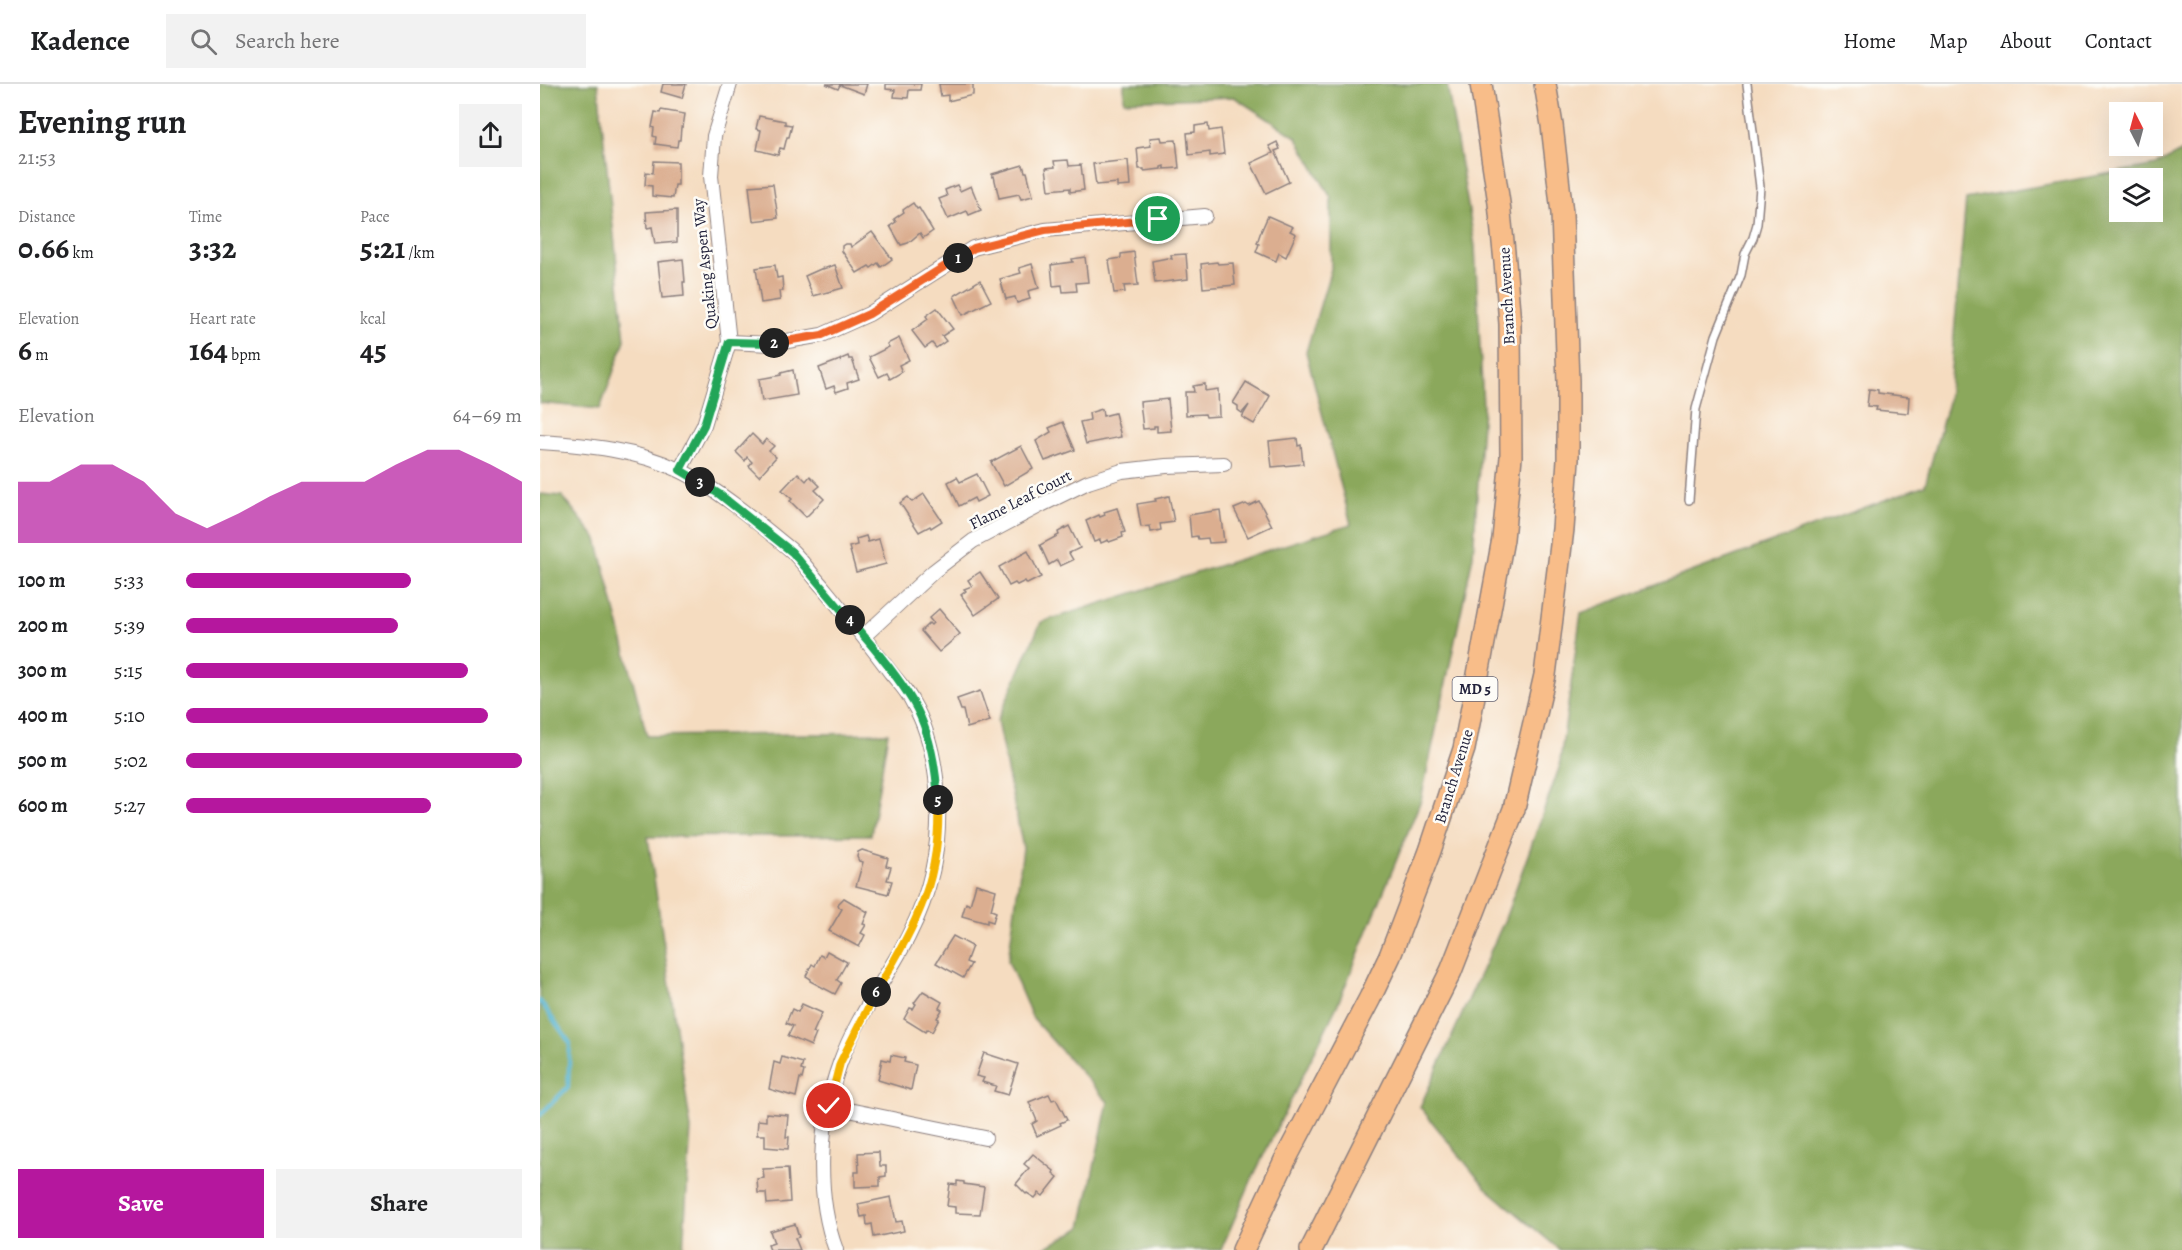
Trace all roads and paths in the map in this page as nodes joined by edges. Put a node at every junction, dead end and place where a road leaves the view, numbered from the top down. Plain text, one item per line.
1 (730, 84) edge
2 (1481, 84) edge
3 (1545, 84) edge
4 (1748, 84) edge
5 (1205, 216) dead end
6 (729, 342) junction
7 (540, 442) edge
8 (1224, 464) dead end
9 (680, 470) junction
10 (1689, 500) dead end
11 (864, 636) junction
12 (829, 1106) junction
13 (985, 1138) dead end
14 (836, 1250) edge
15 (1243, 1250) edge
16 (1311, 1250) edge

1 - 6 street, Quaking Aspen Way
2 - 15 highway, Branch Avenue / MD 5
3 - 16 highway
4 - 10 lane
5 - 6 street
6 - 9 street, Quaking Aspen Way
7 - 9 street
8 - 11 street, Flame Leaf Court
9 - 11 street
11 - 12 street
12 - 13 street
12 - 14 street

